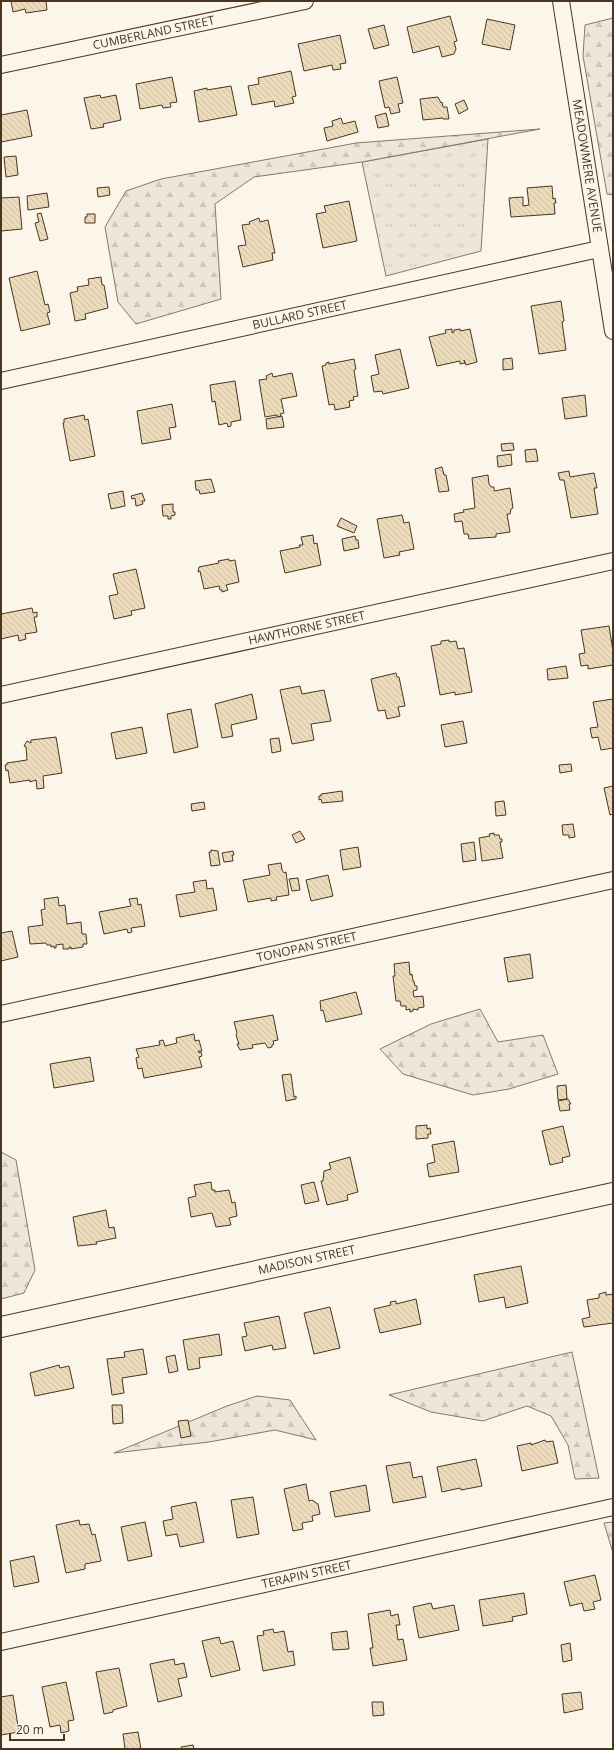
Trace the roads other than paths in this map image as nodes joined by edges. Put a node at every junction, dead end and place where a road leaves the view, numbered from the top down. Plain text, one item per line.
1 (305, 1) edge
2 (561, 1) edge
3 (1, 65) edge
4 (599, 249) junction
5 (613, 331) edge
6 (1, 381) edge
7 (613, 561) edge
8 (1, 695) edge
9 (613, 880) edge
10 (1, 1014) edge
11 (613, 1193) edge
12 (1, 1327) edge
13 (613, 1507) edge
14 (1, 1642) edge

1 - 3 street, CUMBERLAND STREET
2 - 4 street, MEADOWMERE AVENUE
4 - 5 street, MEADOWMERE AVENUE
4 - 6 street, BULLARD STREET
7 - 8 street, HAWTHORNE STREET
9 - 10 street, TONOPAN STREET
11 - 12 street, MADISON STREET
13 - 14 street, TERAPIN STREET

